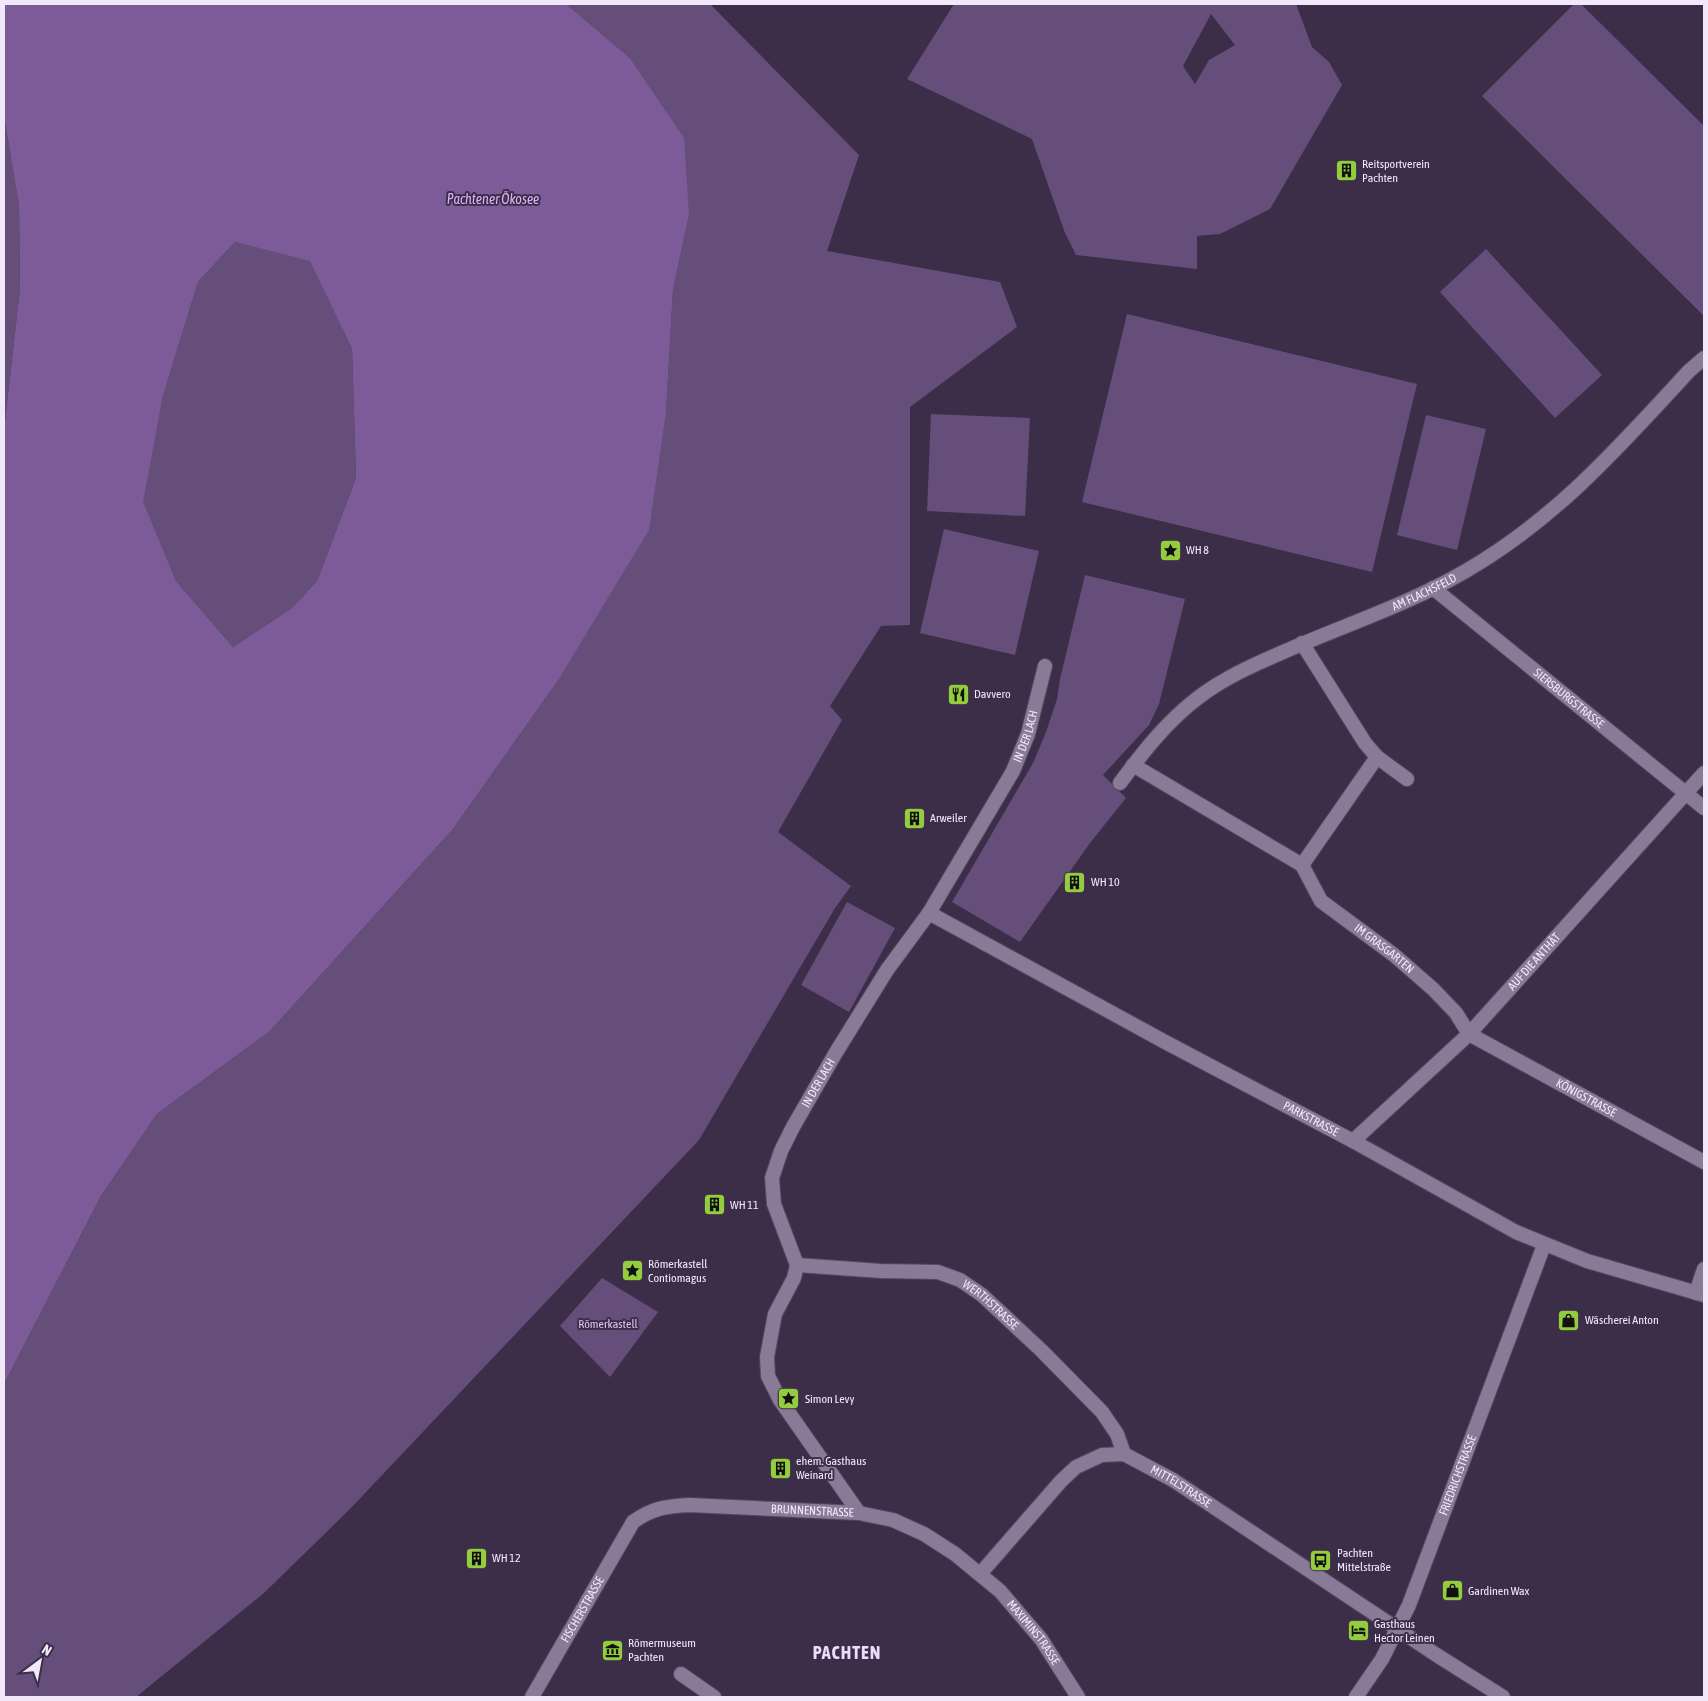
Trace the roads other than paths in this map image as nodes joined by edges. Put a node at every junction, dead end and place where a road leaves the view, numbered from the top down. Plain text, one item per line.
1 (1704, 358) edge
2 (1433, 588) junction
3 (1302, 644) junction
4 (1045, 666) dead end
5 (1377, 756) junction
6 (1133, 764) junction
7 (1704, 772) edge
8 (1407, 779) dead end
9 (1120, 783) dead end
10 (1685, 792) junction
11 (1704, 808) edge
12 (1302, 865) junction
13 (929, 913) junction
14 (1469, 1034) junction
15 (1353, 1141) junction
16 (1704, 1162) edge
17 (1544, 1245) junction
18 (797, 1265) junction
19 (1704, 1269) edge
20 (1700, 1294) edge
21 (1124, 1454) junction
22 (859, 1513) junction
23 (633, 1522) joint
24 (980, 1574) junction
25 (1398, 1630) junction
26 (681, 1674) dead end
27 (532, 1697) edge
28 (714, 1697) edge
29 (1078, 1697) edge
30 (1356, 1697) edge
31 (1504, 1697) edge

1 - 2 street, AM FLACHSFELD
2 - 3 street, AM FLACHSFELD
2 - 10 street, SIERSBURGSTRASSE
3 - 5 street
3 - 6 street, AM FLACHSFELD
4 - 13 street, IN DER LACH
5 - 8 street
5 - 12 street
6 - 9 street, AM FLACHSFELD
6 - 12 street
7 - 10 street, AUF DIE ANTHÄT
10 - 11 street, SIERSBURGSTRASSE
10 - 14 street, AUF DIE ANTHÄT
12 - 14 street, IM GRASGARTEN
13 - 15 street, PARKSTRASSE
13 - 18 street, IN DER LACH
14 - 15 street, AUF DIE ANTHÄT
14 - 16 street, KÖNIGSTRASSE
15 - 17 street, PARKSTRASSE
17 - 20 street, PARKSTRASSE
17 - 25 street, FRIEDRICHSTRASSE
18 - 21 street, WERTHSTRASSE
18 - 22 street
19 - 20 street
21 - 24 street
21 - 25 street, MITTELSTRASSE
22 - 23 street, BRUNNENSTRASSE
22 - 24 street, BRUNNENSTRASSE
23 - 27 street, FISCHERSTRASSE
24 - 29 street, MAXIMINSTRASSE
25 - 30 street, FRIEDRICHSTRASSE
25 - 31 street, MITTELSTRASSE
26 - 28 street

